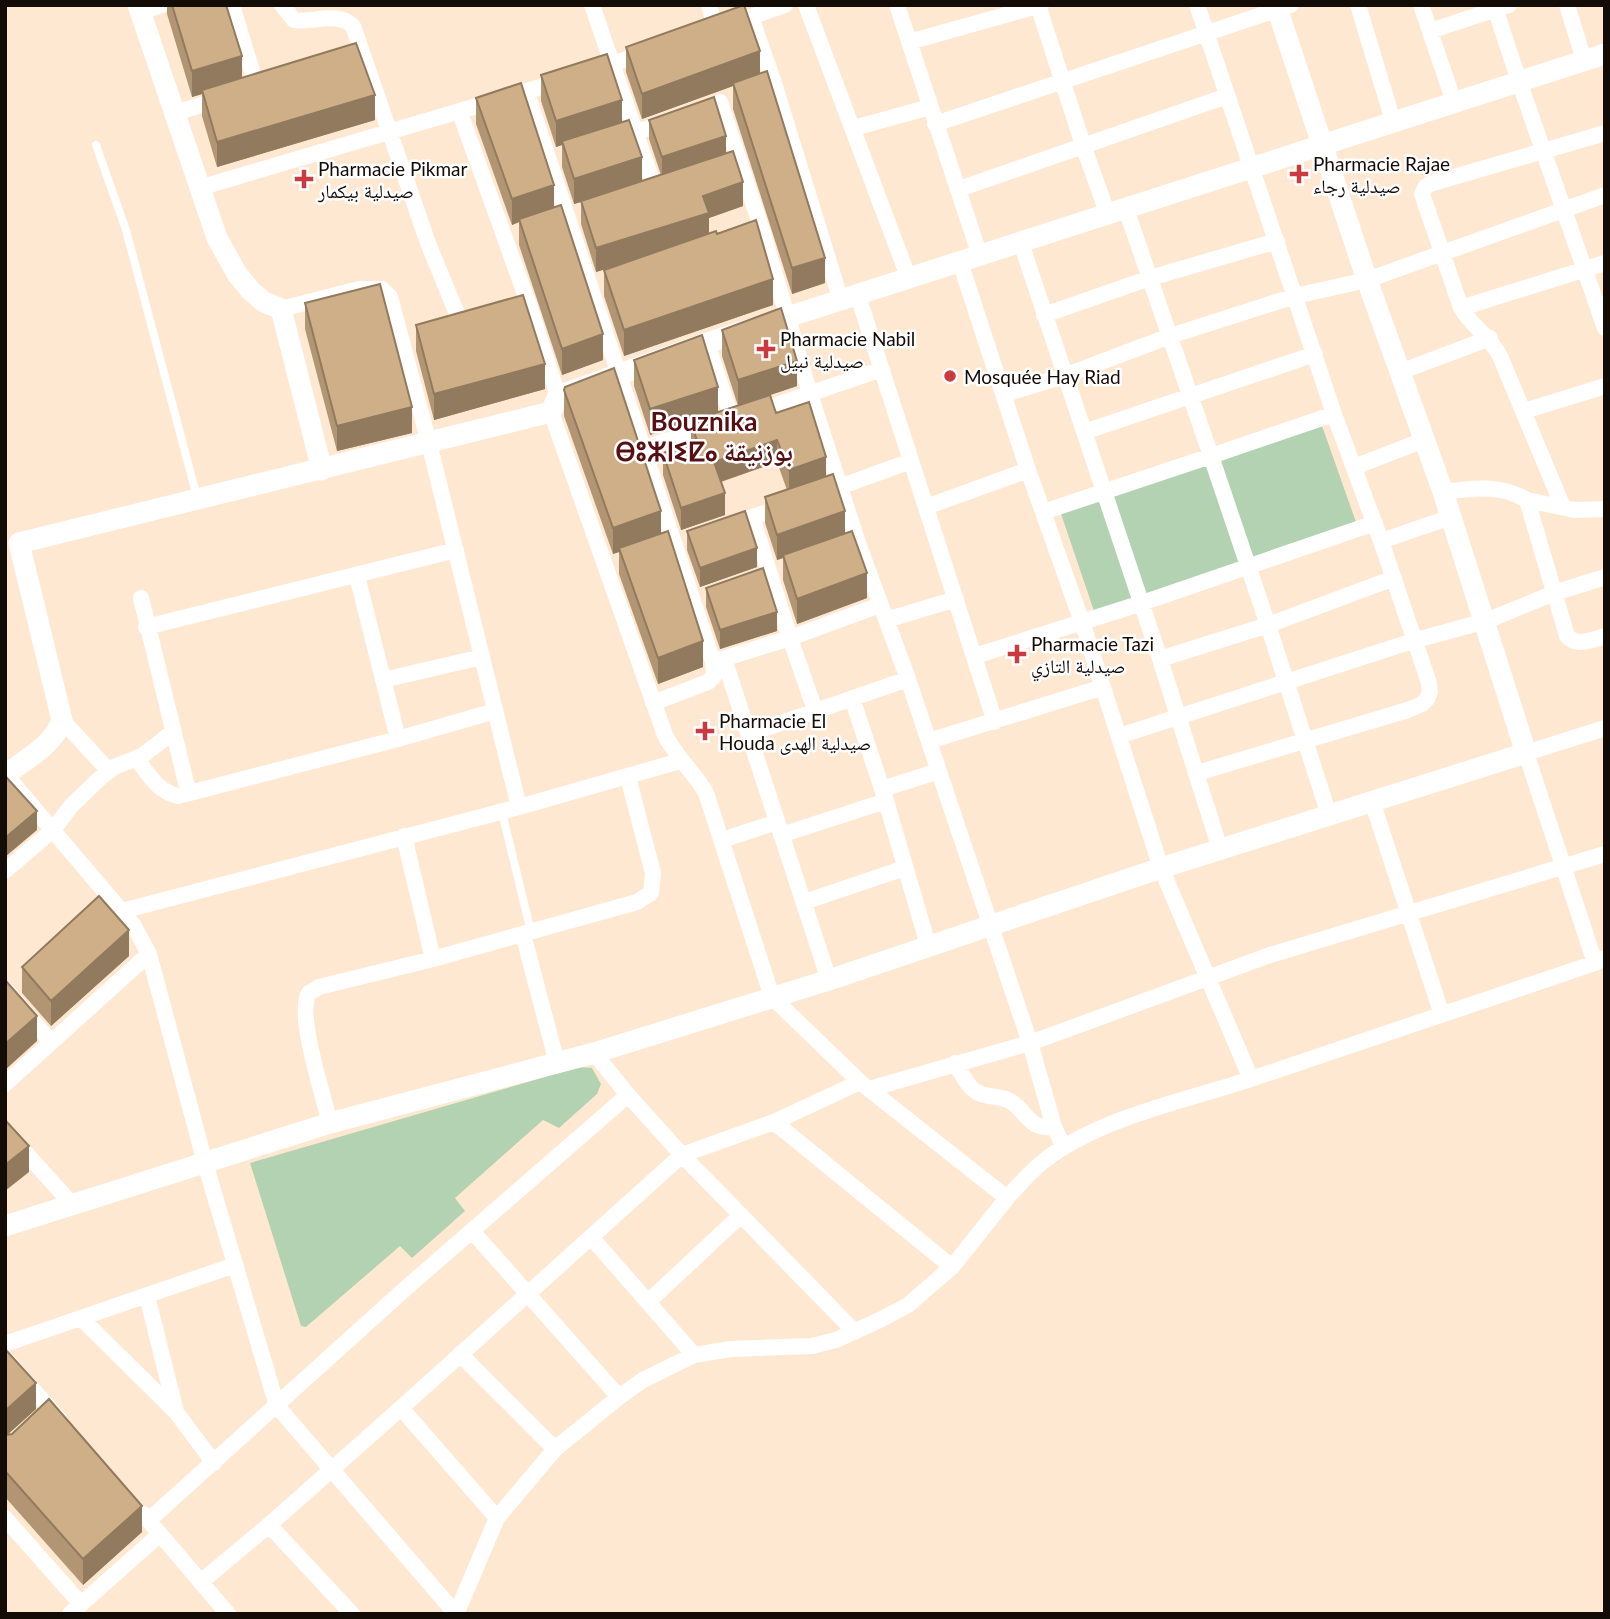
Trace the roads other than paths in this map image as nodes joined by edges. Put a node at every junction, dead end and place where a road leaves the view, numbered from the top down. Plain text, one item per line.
1 (162, 5) edge
2 (232, 5) edge
3 (282, 5) edge
4 (592, 5) edge
5 (709, 5) edge
6 (785, 5) edge
7 (806, 5) edge
8 (897, 5) edge
9 (1197, 5) edge
10 (1358, 5) edge
11 (1421, 5) edge
12 (1567, 5) edge
13 (1039, 6) edge
14 (1281, 6) edge
15 (1500, 7) edge
16 (139, 8) edge
17 (751, 17) junction
18 (1430, 31) junction
19 (1206, 34) junction
20 (909, 42) junction
21 (664, 47) edge
22 (1605, 54) edge
23 (1584, 60) junction
24 (612, 64) junction
25 (1519, 81) junction
26 (1063, 82) junction
27 (527, 93) junction
28 (1227, 96) junction
29 (720, 102) dead end
30 (1454, 102) junction
31 (930, 107) junction
32 (174, 113) junction
33 (460, 113) junction
34 (684, 115) edge
35 (1393, 121) junction
36 (935, 124) junction
37 (854, 128) junction
38 (390, 132) junction
39 (635, 133) junction
40 (1605, 133) edge
41 (96, 145) dead end
42 (598, 145) edge
43 (1083, 145) junction
44 (1321, 145) junction
45 (1544, 150) junction
46 (1252, 166) junction
47 (200, 188) junction
48 (655, 189) edge
49 (959, 189) junction
50 (1605, 195) edge
51 (1564, 210) junction
52 (1117, 212) junction
53 (1277, 241) junction
54 (1021, 243) junction
55 (1442, 253) junction
56 (970, 259) junction
57 (1605, 263) edge
58 (1585, 269) junction
59 (1150, 278) junction
60 (909, 279) junction
61 (1367, 280) junction
62 (1295, 296) junction
63 (850, 298) junction
64 (1461, 308) junction
65 (281, 309) junction
66 (1044, 315) junction
67 (787, 318) junction
68 (462, 326) edge
69 (1605, 328) edge
70 (1170, 336) junction
71 (1490, 338) junction
72 (707, 343) junction
73 (1315, 354) junction
74 (882, 369) junction
75 (1400, 372) junction
76 (618, 375) junction
77 (1064, 376) junction
78 (1605, 386) edge
79 (810, 394) junction
80 (1005, 394) junction
81 (1189, 397) junction
82 (554, 404) junction
83 (1524, 411) junction
84 (1334, 414) junction
85 (732, 420) junction
86 (1084, 432) junction
87 (1424, 440) junction
88 (429, 443) junction
89 (644, 448) junction
90 (1210, 456) junction
91 (911, 461) junction
92 (1354, 467) junction
93 (321, 470) junction
94 (1028, 470) junction
95 (840, 487) junction
96 (1443, 492) junction
97 (1105, 493) junction
98 (198, 500) junction
99 (1527, 500) junction
100 (926, 507) junction
101 (1563, 508) junction
102 (1605, 509) edge
103 (1043, 512) junction
104 (752, 517) junction
105 (1451, 517) junction
106 (1375, 523) junction
107 (712, 531) edge
108 (1381, 541) junction
109 (12, 544) edge
110 (456, 550) junction
111 (1248, 566) junction
112 (357, 576) junction
113 (1605, 577) edge
114 (1394, 579) junction
115 (1554, 593) junction
116 (141, 598) dead end
117 (956, 599) junction
118 (1142, 603) junction
119 (883, 612) junction
120 (1486, 621) junction
121 (1082, 622) junction
122 (1268, 625) junction
123 (146, 627) junction
124 (1605, 636) edge
125 (790, 638) junction
126 (1416, 640) junction
127 (975, 656) junction
128 (482, 657) junction
129 (1160, 659) junction
130 (719, 661) junction
131 (908, 679) junction
132 (383, 680) junction
133 (1287, 682) junction
134 (1104, 687) junction
135 (852, 698) junction
136 (653, 703) junction
137 (816, 710) junction
138 (495, 711) junction
139 (1178, 718) junction
140 (62, 720) junction
141 (995, 722) junction
142 (1605, 728) edge
143 (174, 732) junction
144 (749, 734) junction
145 (1119, 736) junction
146 (398, 739) junction
147 (1304, 740) junction
148 (929, 741) junction
149 (1526, 753) junction
150 (137, 759) junction
151 (680, 761) junction
152 (109, 771) junction
153 (939, 771) junction
154 (1196, 773) junction
155 (5, 775) edge
156 (628, 777) junction
157 (188, 791) junction
158 (884, 795) junction
159 (1372, 801) junction
160 (519, 807) junction
161 (502, 812) junction
162 (1329, 815) junction
163 (54, 829) junction
164 (779, 829) junction
165 (404, 836) junction
166 (722, 840) junction
167 (1220, 849) junction
168 (1605, 854) edge
169 (1564, 867) junction
170 (905, 868) junction
171 (1161, 868) junction
172 (5, 871) edge
173 (804, 902) junction
174 (122, 911) junction
175 (1407, 913) junction
176 (989, 926) junction
177 (527, 933) junction
178 (928, 945) junction
179 (149, 954) junction
180 (433, 959) junction
181 (1600, 960) edge
182 (829, 980) junction
183 (1207, 980) junction
184 (5, 989) edge
185 (772, 997) junction
186 (1441, 1015) junction
187 (51, 1042) junction
188 (1030, 1043) junction
189 (594, 1053) junction
190 (557, 1063) junction
191 (955, 1063) junction
192 (1251, 1079) junction
193 (5, 1084) edge
194 (865, 1086) junction
195 (628, 1095) junction
196 (774, 1122) junction
197 (330, 1123) junction
198 (1054, 1127) junction
199 (5, 1130) edge
200 (1064, 1147) junction
201 (682, 1155) junction
202 (205, 1163) junction
203 (1007, 1198) junction
204 (72, 1203) junction
205 (741, 1215) junction
206 (5, 1226) edge
207 (472, 1231) junction
208 (591, 1237) junction
209 (235, 1265) junction
210 (953, 1268) junction
211 (528, 1294) junction
212 (146, 1296) junction
213 (648, 1301) junction
214 (80, 1318) junction
215 (855, 1332) junction
216 (5, 1344) edge
217 (460, 1354) junction
218 (694, 1355) junction
219 (5, 1358) edge
220 (619, 1397) junction
221 (277, 1406) junction
222 (401, 1408) junction
223 (176, 1412) junction
224 (68, 1430) edge
225 (555, 1449) junction
226 (214, 1463) junction
227 (331, 1469) junction
228 (131, 1500) edge
229 (5, 1518) edge
230 (497, 1518) junction
231 (149, 1520) junction
232 (269, 1525) junction
233 (160, 1534) junction
234 (202, 1581) junction
235 (75, 1609) edge
236 (227, 1613) edge
237 (457, 1613) edge
238 (352, 1614) edge

1 - 16 street
2 - 32 street
3 - 38 street
4 - 24 street
5 - 17 street
6 - 17 street
7 - 37 street
8 - 20 street
9 - 19 street
10 - 35 street
11 - 18 street
12 - 23 street
13 - 20 street
13 - 26 street
14 - 19 street
14 - 44 street
15 - 18 street
15 - 25 street
16 - 32 street
17 - 63 street
18 - 30 street
19 - 26 street
19 - 28 street
20 - 31 street
21 - 24 street
22 - 23 street
23 - 25 street
24 - 27 street
24 - 39 street
25 - 30 street
25 - 45 street
26 - 36 street
26 - 43 street
27 - 33 street
27 - 76 street
28 - 43 street
28 - 46 street
29 - 67 street
30 - 35 street
31 - 36 street
31 - 37 street
32 - 47 street
33 - 38 street
33 - 82 street
34 - 39 street
35 - 44 street
36 - 49 street
37 - 60 street
38 - 47 street
38 - 68 street
39 - 42 street
39 - 48 street
40 - 45 street
41 - 98 lane
43 - 49 street
43 - 52 street
44 - 46 street
44 - 61 street
45 - 51 street
45 - 55 street
46 - 52 street
46 - 53 street
47 - 65 street
49 - 56 street
50 - 51 street
51 - 55 street
51 - 58 street
52 - 54 street
52 - 59 street
53 - 59 street
53 - 62 street
54 - 56 street
54 - 66 street
55 - 61 street
55 - 64 street
56 - 60 street
56 - 80 street
57 - 58 street
58 - 64 street
58 - 69 street
59 - 66 street
59 - 70 street
60 - 63 street
61 - 62 street
61 - 75 street
62 - 70 street
62 - 73 street
63 - 67 street
63 - 74 street
64 - 71 street
65 - 88 street
65 - 93 street
66 - 77 street
67 - 72 street
67 - 79 street
70 - 77 street
70 - 81 street
71 - 75 street
71 - 83 street
72 - 76 street
72 - 85 street
73 - 81 street
73 - 84 street
74 - 79 street
74 - 91 street
75 - 87 street
76 - 82 street
76 - 89 street
77 - 80 street
77 - 86 street
78 - 83 street
79 - 85 street
79 - 95 street
80 - 94 street
81 - 86 street
81 - 90 street
82 - 88 street
82 - 136 street
83 - 101 street
84 - 90 street
84 - 92 street
85 - 89 street
86 - 97 street
87 - 92 street
87 - 96 street
88 - 93 street
88 - 110 street
89 - 130 street
90 - 97 street
90 - 111 street
91 - 95 street
91 - 100 street
92 - 106 street
93 - 98 street
94 - 100 street
94 - 103 street
95 - 104 street
95 - 119 street
96 - 99 street
96 - 105 street
97 - 103 street
97 - 118 street
98 - 109 street
99 - 101 street
99 - 115 street
100 - 117 street
101 - 102 street
103 - 121 street
104 - 107 street
104 - 125 street
105 - 108 street
105 - 120 street
106 - 108 street
106 - 111 street
108 - 114 street
109 - 140 street
110 - 112 street
110 - 128 street
111 - 118 street
111 - 122 street
112 - 123 street
112 - 132 street
113 - 115 street
114 - 122 street
114 - 126 street
115 - 120 street
115 - 124 street
116 - 123 street
117 - 119 street
117 - 127 street
118 - 121 street
118 - 129 street
119 - 125 street
119 - 131 street
120 - 126 street
120 - 149 street
121 - 127 street
121 - 134 street
122 - 129 street
122 - 133 street
123 - 143 street
125 - 130 street
125 - 137 street
126 - 133 street
126 - 147 street
127 - 141 street
128 - 132 street
128 - 138 street
129 - 139 street
130 - 136 street
130 - 144 street
131 - 135 street
131 - 148 street
132 - 146 street
133 - 139 street
133 - 147 street
134 - 141 street
134 - 145 street
135 - 137 street
135 - 158 street
136 - 151 street
137 - 144 street
138 - 146 street
138 - 160 street
139 - 145 street
139 - 154 street
140 - 152 street
140 - 155 street
141 - 148 street
142 - 149 street
143 - 150 street
143 - 157 street
144 - 164 street
145 - 171 street
146 - 157 street
147 - 154 street
147 - 162 street
148 - 153 street
149 - 159 street
149 - 169 street
150 - 152 street
150 - 157 street
151 - 156 street
151 - 166 street
152 - 163 street
153 - 158 street
153 - 176 street
154 - 167 street
155 - 163 street
156 - 160 street
156 - 177 street
158 - 164 street
158 - 170 street
159 - 162 street
159 - 175 street
160 - 161 street
161 - 165 street
161 - 177 lane
162 - 167 street
163 - 172 street
163 - 174 street
164 - 166 street
164 - 173 street
165 - 174 street
165 - 180 street
166 - 185 street
167 - 171 street
168 - 169 street
169 - 175 street
169 - 181 street
170 - 173 street
170 - 178 street
171 - 176 street
171 - 183 street
173 - 182 street
174 - 179 street
175 - 183 street
175 - 186 street
176 - 178 street
176 - 188 street
177 - 180 street
177 - 190 street
178 - 182 street
179 - 187 street
179 - 202 street
180 - 197 street
181 - 186 street
182 - 185 street
183 - 188 street
183 - 192 street
184 - 187 street
185 - 189 street
185 - 194 street
186 - 192 street
187 - 193 street
188 - 191 street
188 - 198 street
189 - 190 street
189 - 195 street
190 - 197 street
191 - 194 street
191 - 198 street
192 - 200 street
194 - 196 street
194 - 203 street
195 - 201 street
195 - 207 street
196 - 201 street
196 - 210 street
197 - 202 street
198 - 200 street
199 - 204 street
200 - 203 street
201 - 205 street
201 - 208 street
202 - 204 street
202 - 209 street
203 - 210 street
204 - 206 street
205 - 213 street
205 - 215 street
207 - 211 street
207 - 221 street
208 - 211 street
208 - 213 street
209 - 212 street
209 - 221 street
210 - 215 street
211 - 217 street
211 - 220 street
212 - 214 street
212 - 223 street
213 - 218 street
214 - 216 street
214 - 223 street
215 - 218 street
217 - 222 street
217 - 225 street
218 - 220 street
219 - 224 street
220 - 225 street
221 - 226 street
221 - 227 street
222 - 227 street
222 - 230 street
223 - 226 street
225 - 230 street
226 - 231 street
227 - 232 street
227 - 237 street
228 - 231 street
229 - 235 street
230 - 237 street
231 - 233 street
232 - 234 street
232 - 238 street
233 - 234 street
233 - 235 street
234 - 236 street

